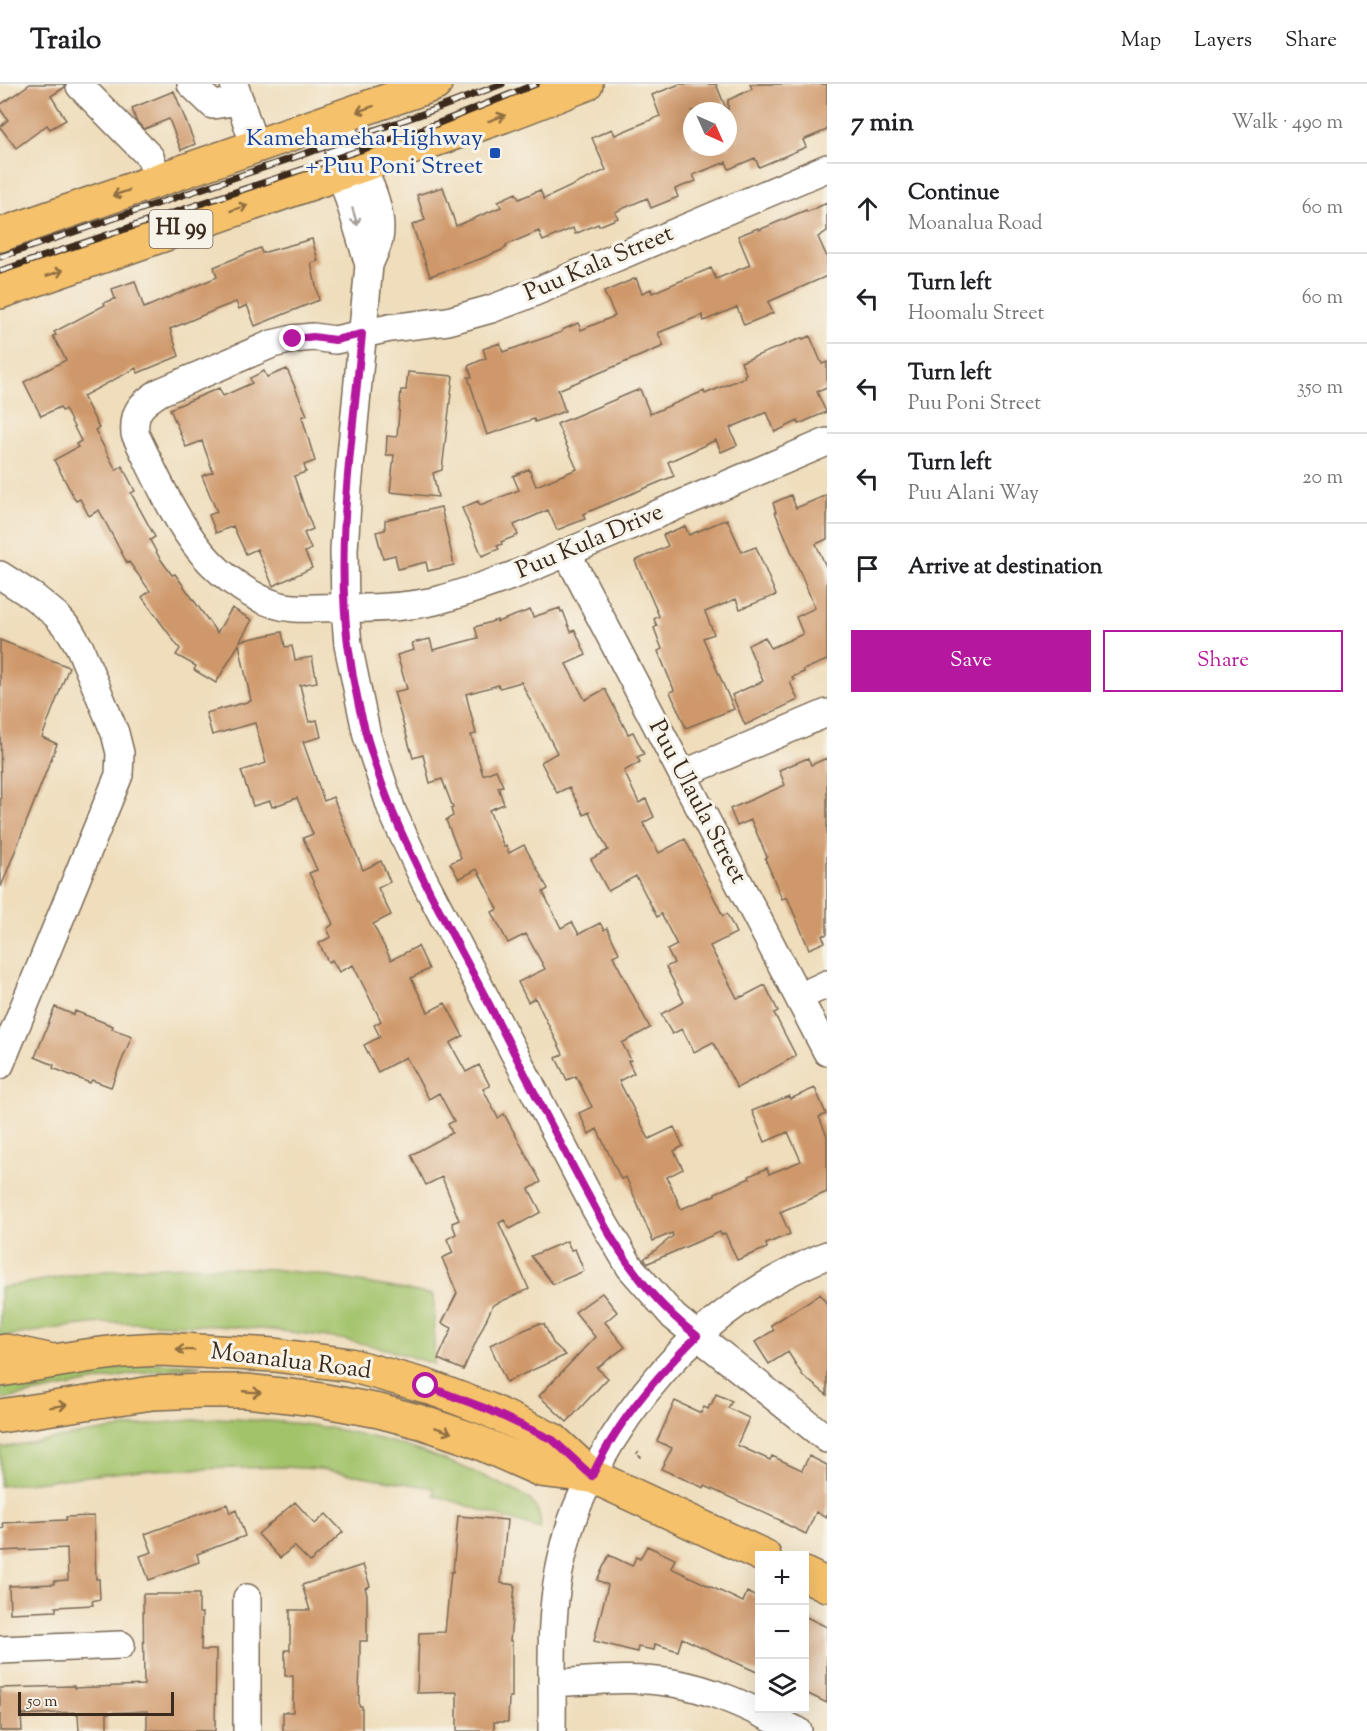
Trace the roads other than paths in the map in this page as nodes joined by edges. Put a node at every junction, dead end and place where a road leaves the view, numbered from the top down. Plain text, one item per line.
1 (191, 84) edge
2 (435, 84) edge
3 (586, 84) edge
4 (80, 86) dead end
5 (237, 93) edge
6 (335, 120) junction
7 (255, 147) junction
8 (827, 168) edge
9 (352, 169) junction
10 (158, 180) junction
11 (0, 235) edge
12 (0, 292) edge
13 (362, 334) junction
14 (827, 442) edge
15 (567, 553) junction
16 (0, 575) edge
17 (345, 608) junction
18 (827, 713) edge
19 (683, 774) junction
20 (827, 984) edge
21 (799, 997) junction
22 (827, 1052) edge
23 (0, 1065) edge
24 (827, 1255) edge
25 (697, 1336) junction
26 (0, 1352) edge
27 (52, 1361) junction
28 (0, 1370) edge
29 (0, 1416) edge
30 (827, 1439) edge
31 (592, 1476) junction
32 (755, 1552) edge
33 (809, 1576) edge
34 (827, 1585) edge
35 (247, 1598) dead end
36 (121, 1646) dead end
37 (0, 1650) edge
38 (553, 1683) junction
39 (247, 1731) edge
40 (552, 1731) edge
41 (798, 1731) edge

1 - 5 street
2 -> 6 main road, HI 99
9 -> 3 main road, HI 99
4 - 10 street
5 - 7 street
6 - 7 main road, HI 99
6 - 9 street
7 - 10 main road, HI 99
8 - 13 street, Puu Kala Street
12 -> 9 main road, HI 99
9 - 13 street
10 -> 11 main road, HI 99
13 - 17 street
13 - 17 street, Puu Kala Street
14 - 15 street, Puu Kula Drive
15 - 17 street, Puu Kula Drive
15 - 19 street, Puu Ulaula Street
16 - 23 street
17 - 25 street
18 - 19 street
19 - 21 street, Puu Ulaula Street
20 - 21 street
21 - 22 street, Puu Ulaula Street
24 - 25 street
25 - 30 street
25 - 31 street
26 - 27 main road
27 - 28 main road, Moanalua Road
31 -> 27 main road, Moanalua Road
29 -> 31 main road, Moanalua Road
31 - 32 main road, Moanalua Road
31 - 38 street
33 - 34 main road
35 - 39 street
36 - 37 street
38 - 40 street
38 - 41 street

